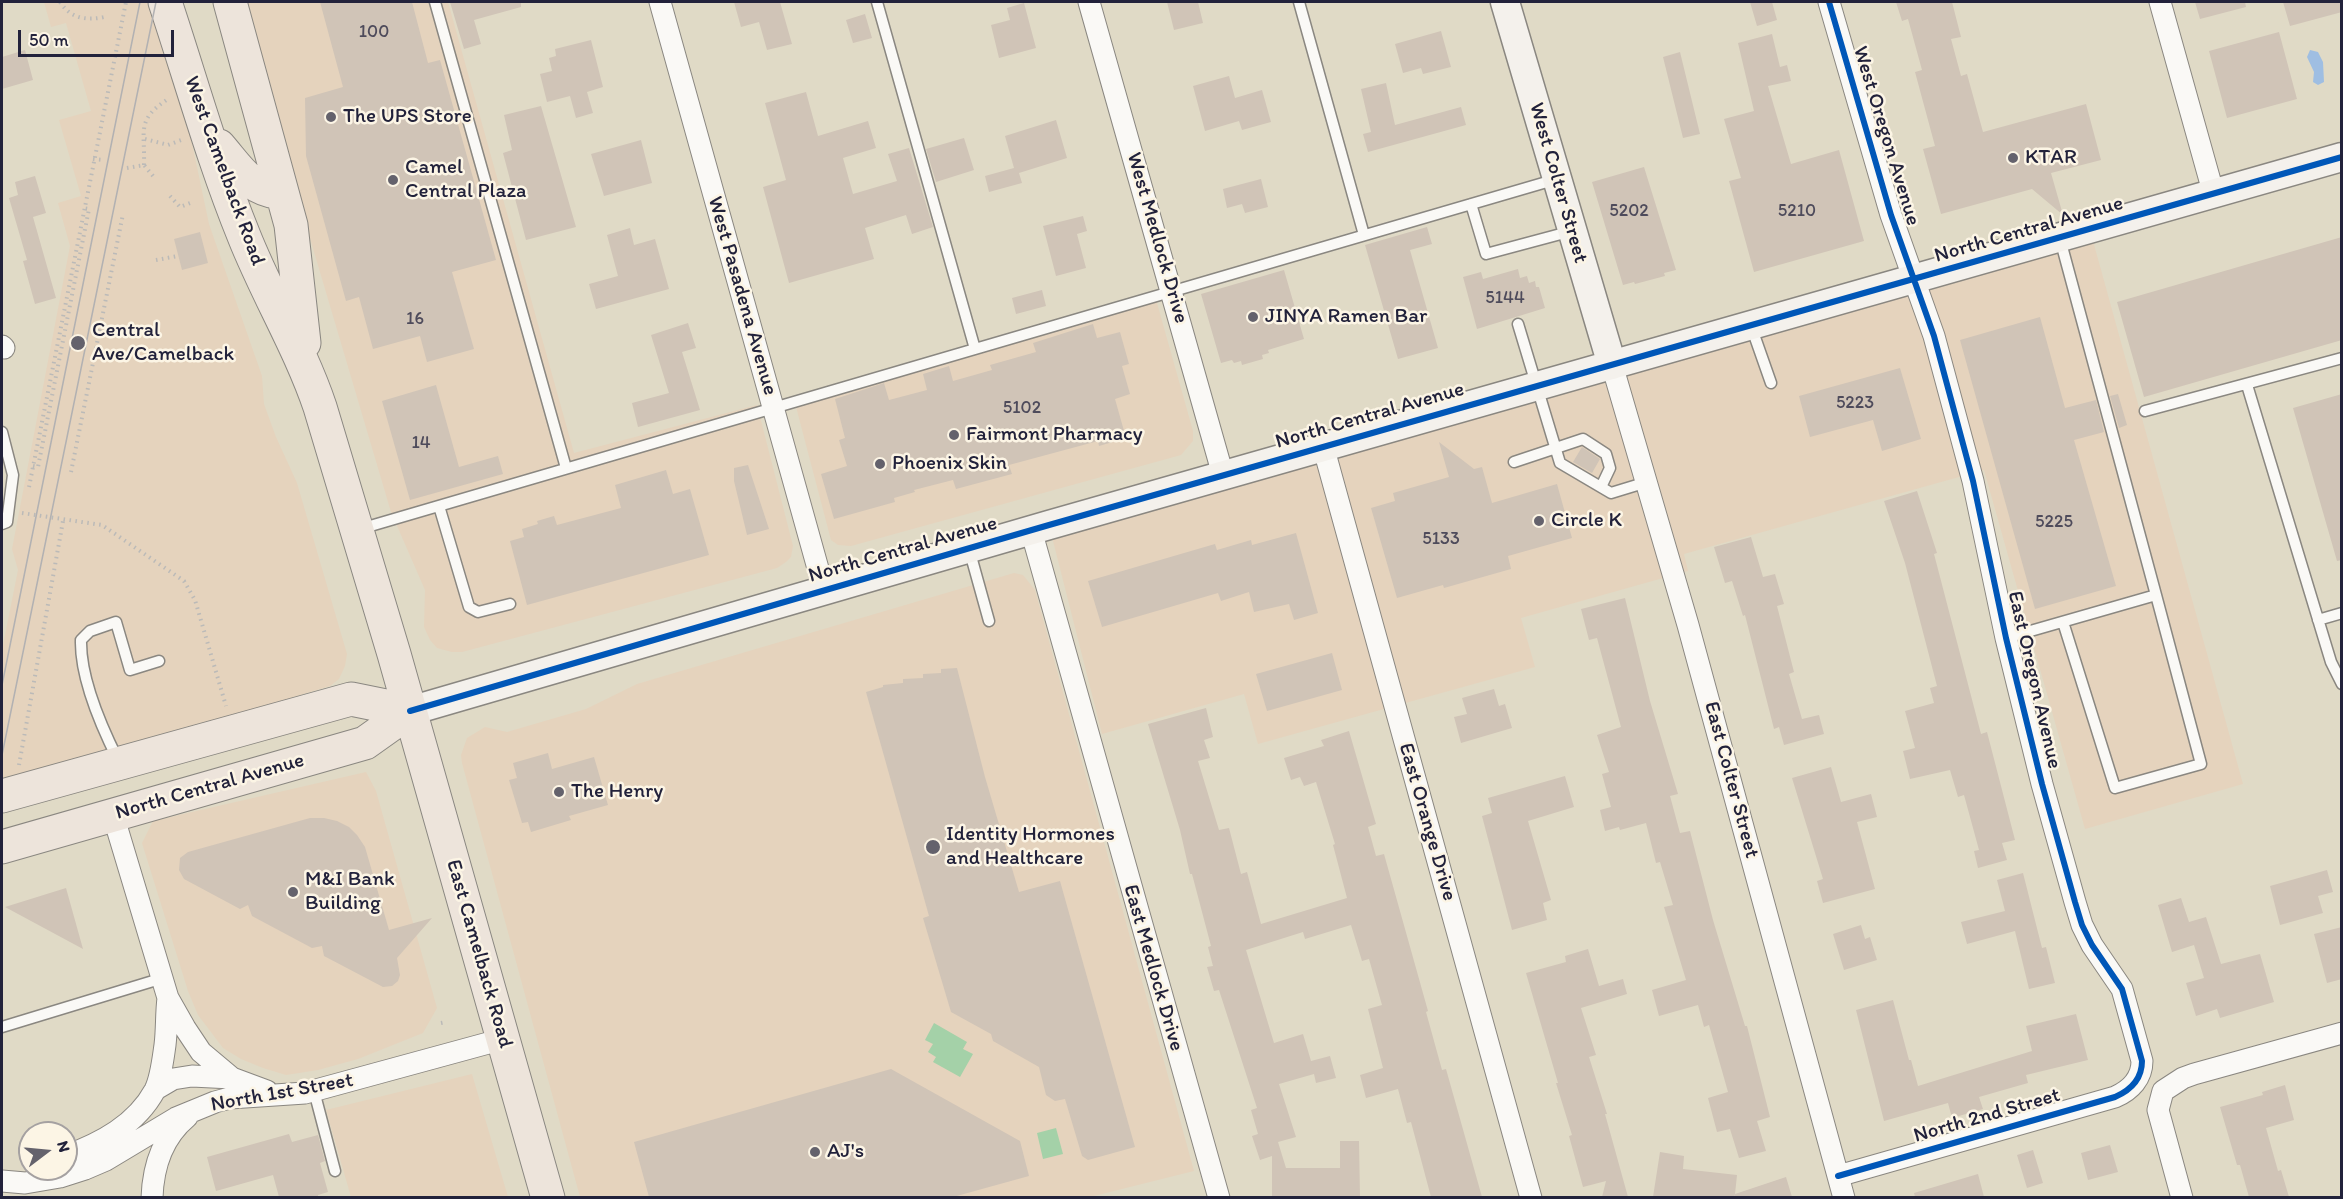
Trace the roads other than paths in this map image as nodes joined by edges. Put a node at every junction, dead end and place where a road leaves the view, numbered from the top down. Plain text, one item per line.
1 (165, 2) edge
2 (230, 2) edge
3 (435, 2) edge
4 (660, 2) edge
5 (877, 2) edge
6 (1089, 2) edge
7 (1299, 2) edge
8 (1505, 2) edge
9 (1829, 2) edge
10 (2160, 2) edge
11 (198, 135) junction
12 (2342, 157) edge
13 (1557, 179) junction
14 (281, 193) junction
15 (2214, 195) junction
16 (1471, 204) junction
17 (1572, 230) junction
18 (1364, 235) junction
19 (2060, 238) junction
20 (1914, 280) junction
21 (1172, 291) junction
22 (1518, 324) dead end
23 (1751, 326) junction
24 (975, 349) junction
25 (2342, 358) edge
26 (1612, 365) junction
27 (307, 369) junction
28 (1771, 383) dead end
29 (2247, 385) junction
30 (1536, 386) junction
31 (774, 409) junction
32 (2145, 411) dead end
33 (2, 432) edge
34 (1323, 446) junction
35 (1556, 448) junction
36 (1514, 462) dead end
37 (566, 468) junction
38 (1223, 475) junction
39 (1647, 482) junction
40 (1601, 487) junction
41 (439, 506) junction
42 (2, 524) edge
43 (357, 530) junction
44 (1031, 530) junction
45 (968, 549) junction
46 (824, 590) junction
47 (2156, 595) junction
48 (510, 604) dead end
49 (2342, 613) edge
50 (2318, 620) junction
51 (989, 621) dead end
52 (2063, 622) junction
53 (2006, 638) junction
54 (159, 661) dead end
55 (2342, 684) edge
56 (410, 711) junction
57 (120, 763) junction
58 (2, 796) edge
59 (113, 815) junction
60 (2, 847) edge
61 (166, 988) junction
62 (2, 1027) edge
63 (2342, 1033) edge
64 (503, 1040) junction
65 (2139, 1077) joint
66 (232, 1078) junction
67 (156, 1089) junction
68 (314, 1091) junction
69 (285, 1096) junction
70 (197, 1109) junction
71 (78, 1151) edge
72 (335, 1171) dead end
73 (18, 1173) edge
74 (1838, 1176) junction
75 (2, 1179) edge
76 (152, 1197) edge
77 (548, 1197) edge
78 (1219, 1197) edge
79 (1531, 1197) edge
80 (1844, 1197) edge
81 (2182, 1197) edge

1 - 11 main road, West Camelback Road
2 - 14 main road, West Camelback Road
3 - 37 lane
4 - 31 street, West Pasadena Avenue
5 - 24 lane
6 - 21 street, West Medlock Drive
7 - 18 lane
8 - 13 main road, West Colter Street
9 - 20 street, West Oregon Avenue
10 - 15 street
11 - 14 main road
11 - 27 main road, West Camelback Road
12 - 15 main road, North Central Avenue
13 - 16 lane
13 - 17 main road, West Colter Street
14 - 27 main road, West Camelback Road
15 - 19 main road, North Central Avenue
16 - 17 lane
16 - 18 lane
17 - 26 main road, West Colter Street
18 - 21 lane
19 - 20 main road, North Central Avenue
19 - 47 lane
20 - 23 main road, North Central Avenue
20 - 53 street, East Oregon Avenue
21 - 24 lane
21 - 38 street, West Medlock Drive
22 - 30 lane
23 - 26 main road, North Central Avenue
23 - 28 lane
24 - 31 lane
25 - 29 lane
26 - 30 main road, North Central Avenue
26 - 39 street, East Colter Street
27 - 43 main road, West Camelback Road
29 - 32 lane
29 - 50 lane
30 - 34 main road, North Central Avenue
30 - 35 lane
31 - 37 lane
31 - 46 street, West Pasadena Avenue
33 - 42 lane
34 - 38 main road, North Central Avenue
34 - 79 street, East Orange Drive
35 - 36 lane
35 - 40 lane
35 - 40 lane
37 - 41 lane
38 - 44 main road, North Central Avenue
39 - 40 lane
39 - 74 street, East Colter Street
41 - 43 lane
41 - 48 lane
43 - 56 main road, West Camelback Road
44 - 45 main road, North Central Avenue
44 - 78 street, East Medlock Drive
45 - 46 main road, North Central Avenue
45 - 51 lane
46 - 56 main road, North Central Avenue
47 - 52 lane
47 - 52 lane
49 - 50 lane
50 - 55 lane
52 - 53 lane
53 - 65 street, East Oregon Avenue
54 - 57 lane
56 - 57 main road, North Central Avenue
56 - 59 main road, North Central Avenue
56 - 64 main road, East Camelback Road
57 - 58 main road, North Central Avenue
59 - 60 main road, North Central Avenue
59 - 61 street
61 - 62 lane
61 - 66 street
61 - 67 street
63 - 81 street
64 - 68 street, North 1st Street
64 - 77 main road, East Camelback Road
65 - 74 street, North 2nd Street
66 - 67 street
66 - 69 street
67 - 71 street
68 - 69 street, North 1st Street
68 - 72 lane
69 - 70 street, North 1st Street
70 - 75 street, North 1st Street
70 - 76 street
73 - 75 street
74 - 80 street, East Colter Street

